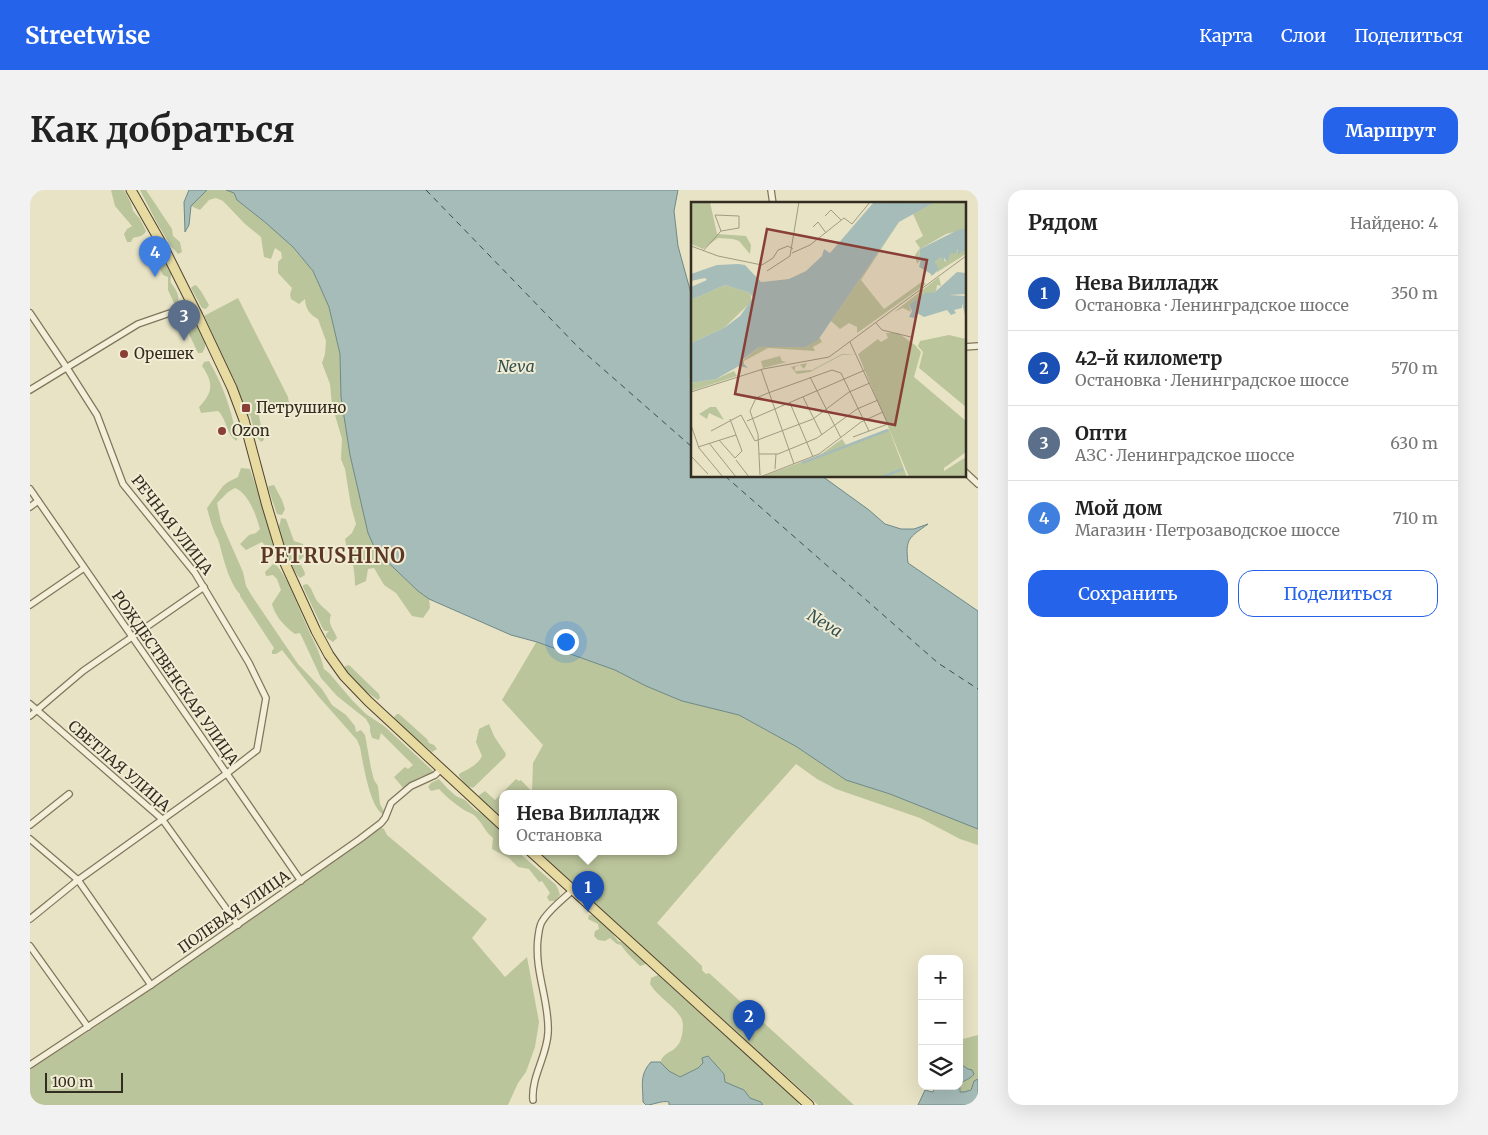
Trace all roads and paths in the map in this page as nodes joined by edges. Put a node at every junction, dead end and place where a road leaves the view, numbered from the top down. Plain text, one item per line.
1 (131, 190) edge
2 (193, 305) junction
3 (30, 313) edge
4 (67, 368) junction
5 (30, 390) edge
6 (966, 472) edge
7 (978, 484) edge
8 (30, 489) edge
9 (38, 501) junction
10 (30, 507) edge
11 (84, 568) junction
12 (204, 587) junction
13 (30, 605) edge
14 (132, 636) junction
15 (30, 704) edge
16 (36, 711) junction
17 (30, 716) edge
18 (441, 769) junction
19 (226, 774) junction
20 (69, 794) dead end
21 (162, 819) junction
22 (499, 822) edge
23 (30, 825) edge
24 (30, 839) edge
25 (534, 855) edge
26 (78, 880) junction
27 (301, 881) junction
28 (573, 890) junction
29 (30, 919) edge
30 (238, 925) junction
31 (30, 946) edge
32 (151, 985) junction
33 (88, 1027) junction
34 (30, 1065) edge
35 (533, 1100) dead end
36 (809, 1105) edge

1 - 2 main road
2 - 4 street
2 - 18 main road
3 - 4 street, РЕЧНАЯ УЛИЦА
4 - 5 street
4 - 12 street, РЕЧНАЯ УЛИЦА
6 - 7 street
8 - 9 street, РОЖДЕСТВЕНСКАЯ УЛИЦА
9 - 10 street
9 - 11 street, РОЖДЕСТВЕНСКАЯ УЛИЦА
11 - 13 street
11 - 14 street, РОЖДЕСТВЕНСКАЯ УЛИЦА
12 - 14 street
12 - 19 street, РЕЧНАЯ УЛИЦА
14 - 16 street
14 - 19 street, РОЖДЕСТВЕНСКАЯ УЛИЦА
15 - 16 street, СВЕТЛАЯ УЛИЦА
16 - 17 street
16 - 21 street, СВЕТЛАЯ УЛИЦА
18 - 22 main road
18 - 27 street, ПОЛЕВАЯ УЛИЦА
19 - 21 street, РЕЧНАЯ УЛИЦА
19 - 27 street, РОЖДЕСТВЕНСКАЯ УЛИЦА
20 - 23 street
21 - 26 street, РЕЧНАЯ УЛИЦА
21 - 30 street, СВЕТЛАЯ УЛИЦА
24 - 26 street
25 - 28 main road
26 - 29 street, РЕЧНАЯ УЛИЦА
26 - 32 street
27 - 30 street, ПОЛЕВАЯ УЛИЦА
28 - 35 street
28 - 36 main road
30 - 32 street, ПОЛЕВАЯ УЛИЦА
31 - 33 street
32 - 33 street, ПОЛЕВАЯ УЛИЦА
33 - 34 street, ПОЛЕВАЯ УЛИЦА

